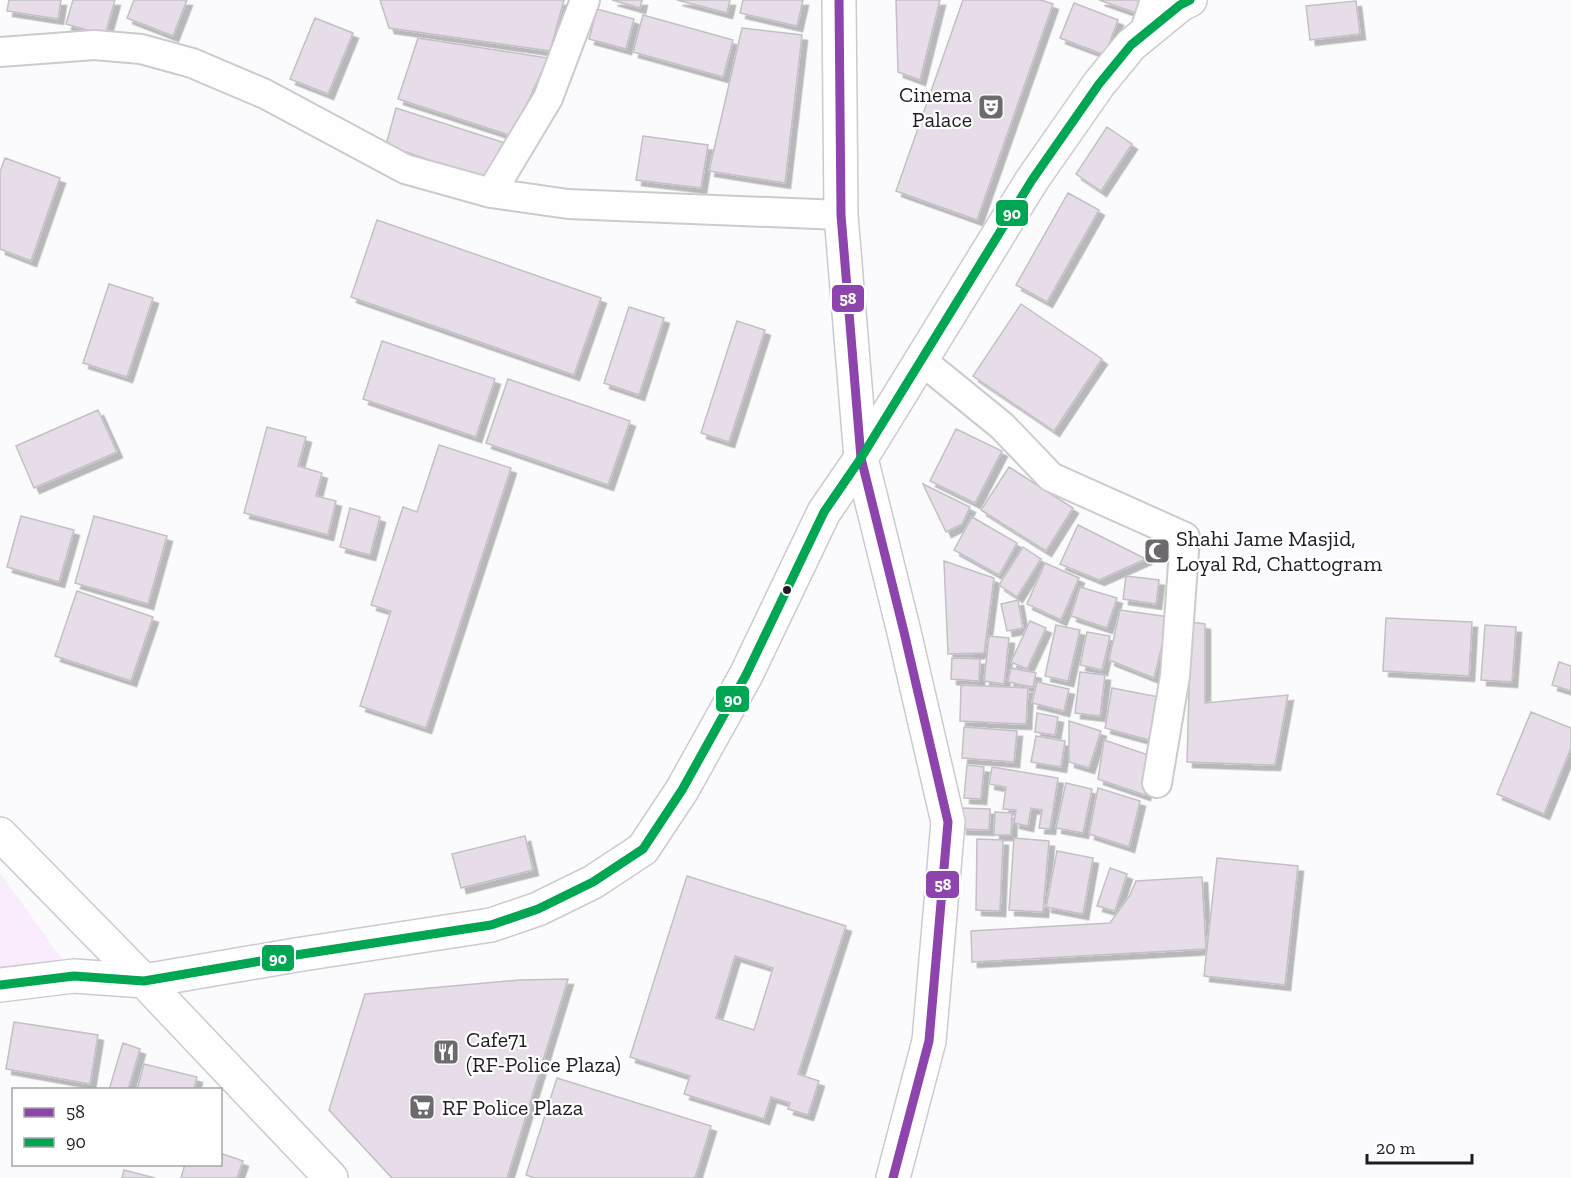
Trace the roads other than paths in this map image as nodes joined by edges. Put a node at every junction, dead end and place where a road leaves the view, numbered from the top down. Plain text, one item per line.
1 (585, 0) edge
2 (839, 0) edge
3 (1155, 0) edge
4 (1190, 0) edge
5 (1143, 36) junction
6 (0, 52) edge
7 (491, 193) junction
8 (841, 215) junction
9 (921, 360) junction
10 (861, 458) junction
11 (1157, 783) dead end
12 (0, 834) edge
13 (144, 981) junction
14 (0, 985) edge
15 (331, 1178) edge
16 (893, 1178) edge

1 - 7 street
2 - 8 main road
3 - 5 street
4 - 5 main road
5 - 9 main road
6 - 7 street
7 - 8 street
8 - 10 main road
9 - 10 main road
9 - 11 street
10 - 13 main road
10 - 16 main road
12 - 13 main road
13 - 14 main road
13 - 15 main road

